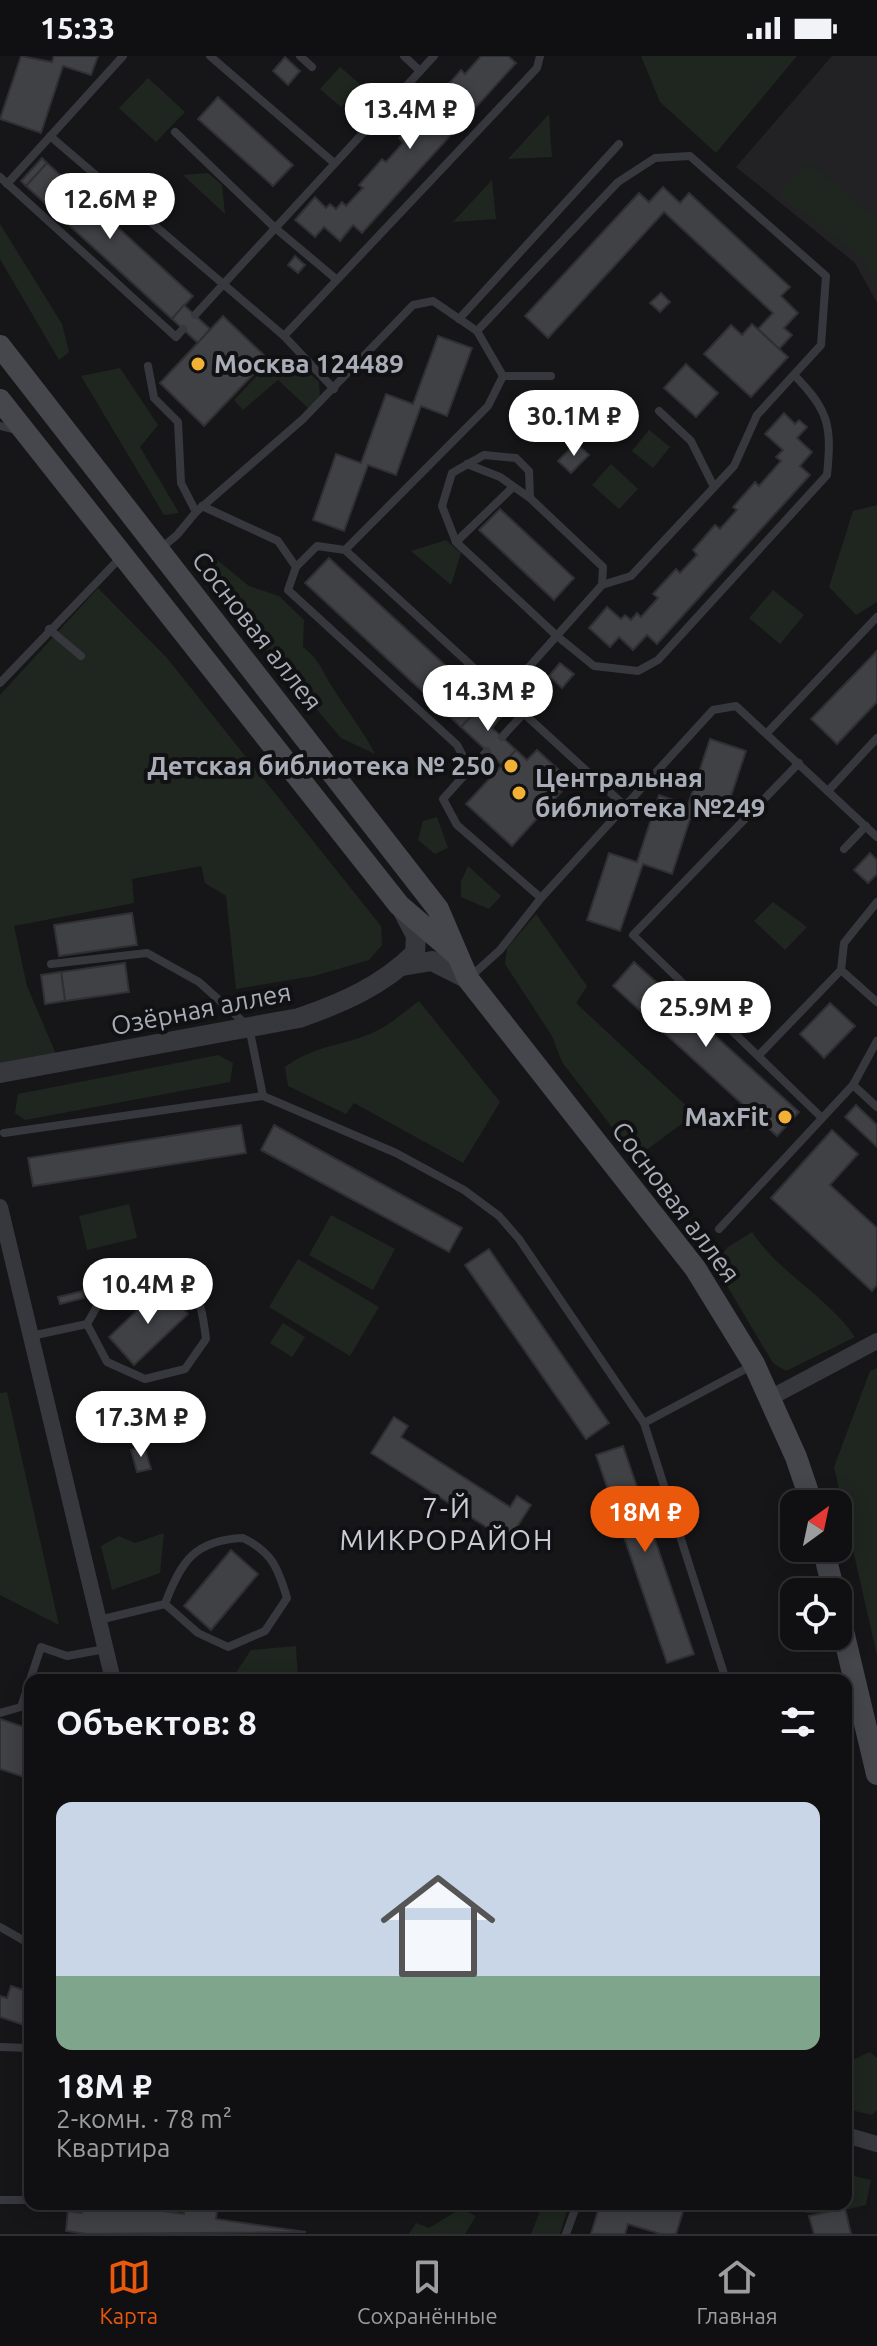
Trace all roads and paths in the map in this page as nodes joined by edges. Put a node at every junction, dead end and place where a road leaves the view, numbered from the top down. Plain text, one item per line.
1 (123, 56) edge
2 (210, 56) edge
3 (300, 56) edge
4 (404, 56) edge
5 (434, 56) edge
6 (540, 56) edge
7 (312, 67) dead end
8 (420, 71) junction
9 (175, 132) dead end
10 (50, 136) junction
11 (619, 144) dead end
12 (333, 162) junction
13 (4, 180) edge
14 (274, 227) junction
15 (336, 279) junction
16 (221, 286) junction
17 (195, 315) dead end
18 (459, 319) junction
19 (183, 329) dead end
20 (477, 331) junction
21 (284, 336) junction
22 (0, 346) edge
23 (148, 366) dead end
24 (794, 375) junction
25 (503, 376) junction
26 (551, 376) dead end
27 (334, 389) junction
28 (0, 400) edge
29 (659, 411) dead end
30 (0, 426) edge
31 (26, 432) junction
32 (467, 464) junction
33 (513, 487) junction
34 (714, 487) junction
35 (530, 498) junction
36 (199, 509) junction
37 (456, 542) junction
38 (345, 550) junction
39 (159, 551) junction
40 (123, 555) junction
41 (296, 567) junction
42 (602, 585) junction
43 (877, 617) edge
44 (49, 629) junction
45 (557, 636) junction
46 (81, 656) dead end
47 (0, 683) edge
48 (504, 695) junction
49 (524, 713) junction
50 (767, 733) junction
51 (502, 737) dead end
52 (877, 738) edge
53 (487, 751) dead end
54 (799, 763) junction
55 (470, 769) junction
56 (828, 791) junction
57 (625, 806) junction
58 (866, 826) junction
59 (877, 837) edge
60 (844, 849) dead end
61 (541, 898) junction
62 (877, 902) edge
63 (402, 910) junction
64 (450, 960) junction
65 (51, 964) dead end
66 (402, 966) junction
67 (841, 970) junction
68 (468, 979) junction
69 (877, 1002) edge
70 (249, 1027) junction
71 (877, 1041) edge
72 (759, 1055) junction
73 (0, 1073) edge
74 (853, 1085) junction
75 (263, 1096) junction
76 (877, 1107) edge
77 (821, 1117) junction
78 (4, 1133) dead end
79 (0, 1207) edge
80 (2, 1228) edge
81 (719, 1229) dead end
82 (87, 1324) junction
83 (30, 1336) junction
84 (877, 1341) edge
85 (754, 1364) junction
86 (770, 1398) junction
87 (644, 1423) junction
88 (806, 1490) edge
89 (165, 1604) junction
90 (99, 1620) junction
91 (105, 1649) junction
92 (848, 1650) edge
93 (32, 1674) edge
94 (111, 1674) edge
95 (724, 1674) edge
96 (24, 1698) edge
97 (0, 1713) edge
98 (877, 1774) edge
99 (0, 1927) edge
100 (24, 1941) edge
101 (0, 2047) edge
102 (24, 2048) edge
103 (852, 2137) edge
104 (877, 2144) edge
105 (0, 2200) edge
106 (24, 2200) edge
107 (575, 2210) edge
108 (566, 2234) edge

1 - 10 lane
2 - 12 lane
3 - 7 lane
4 - 8 lane
5 - 8 lane
6 - 15 lane
8 - 12 lane
9 - 14 lane
10 - 13 lane
10 - 16 lane
11 - 18 lane
12 - 14 lane
13 - 19 lane
14 - 15 lane
14 - 16 lane
15 - 21 lane
16 - 17 lane
16 - 21 lane
18 - 20 lane
18 - 27 lane
20 - 24 lane
20 - 25 lane
21 - 27 lane
22 - 39 main road, Сосновая аллея
23 - 36 lane
24 - 34 lane
24 - 45 lane
25 - 26 lane
25 - 38 lane
27 - 36 lane
28 - 31 main road
29 - 34 lane
30 - 31 lane
31 - 40 main road
32 - 33 lane
32 - 35 lane
32 - 37 lane
33 - 35 lane
33 - 37 lane
34 - 42 lane
35 - 42 lane
36 - 39 lane
36 - 41 lane
37 - 45 lane
38 - 41 lane
38 - 48 lane
39 - 64 main road, Сосновая аллея
40 - 44 lane
40 - 63 main road
41 - 55 lane
42 - 45 lane
43 - 50 lane
44 - 46 lane
44 - 47 lane
45 - 48 lane
48 - 49 lane
49 - 51 lane
49 - 57 lane
50 - 54 lane
50 - 57 lane
52 - 56 lane
53 - 55 lane
54 - 56 lane
54 - 72 lane
55 - 61 lane
56 - 58 lane
57 - 61 lane
58 - 59 lane
58 - 60 lane
61 - 68 lane
62 - 67 lane
63 - 64 main road
63 - 66 street
64 - 66 street
64 - 68 main road, Сосновая аллея
65 - 70 lane
66 - 70 street, Озёрная аллея
67 - 69 lane
67 - 72 lane
68 - 85 main road, Сосновая аллея
70 - 73 street, Озёрная аллея
70 - 75 lane
71 - 74 lane
72 - 77 lane
74 - 76 lane
74 - 77 lane
75 - 78 lane
75 - 87 lane
77 - 81 lane
79 - 80 street
80 - 83 street
82 - 82 lane
82 - 83 lane
83 - 90 street
84 - 86 street
85 - 86 main road, Сосновая аллея
85 - 87 lane
86 - 88 main road, Сосновая аллея
87 - 95 lane
89 - 89 lane
89 - 90 lane
90 - 91 street
91 - 93 lane
91 - 94 street
92 - 98 main road
96 - 97 lane
99 - 100 lane
101 - 102 lane
103 - 104 street
105 - 106 lane
107 - 108 lane

